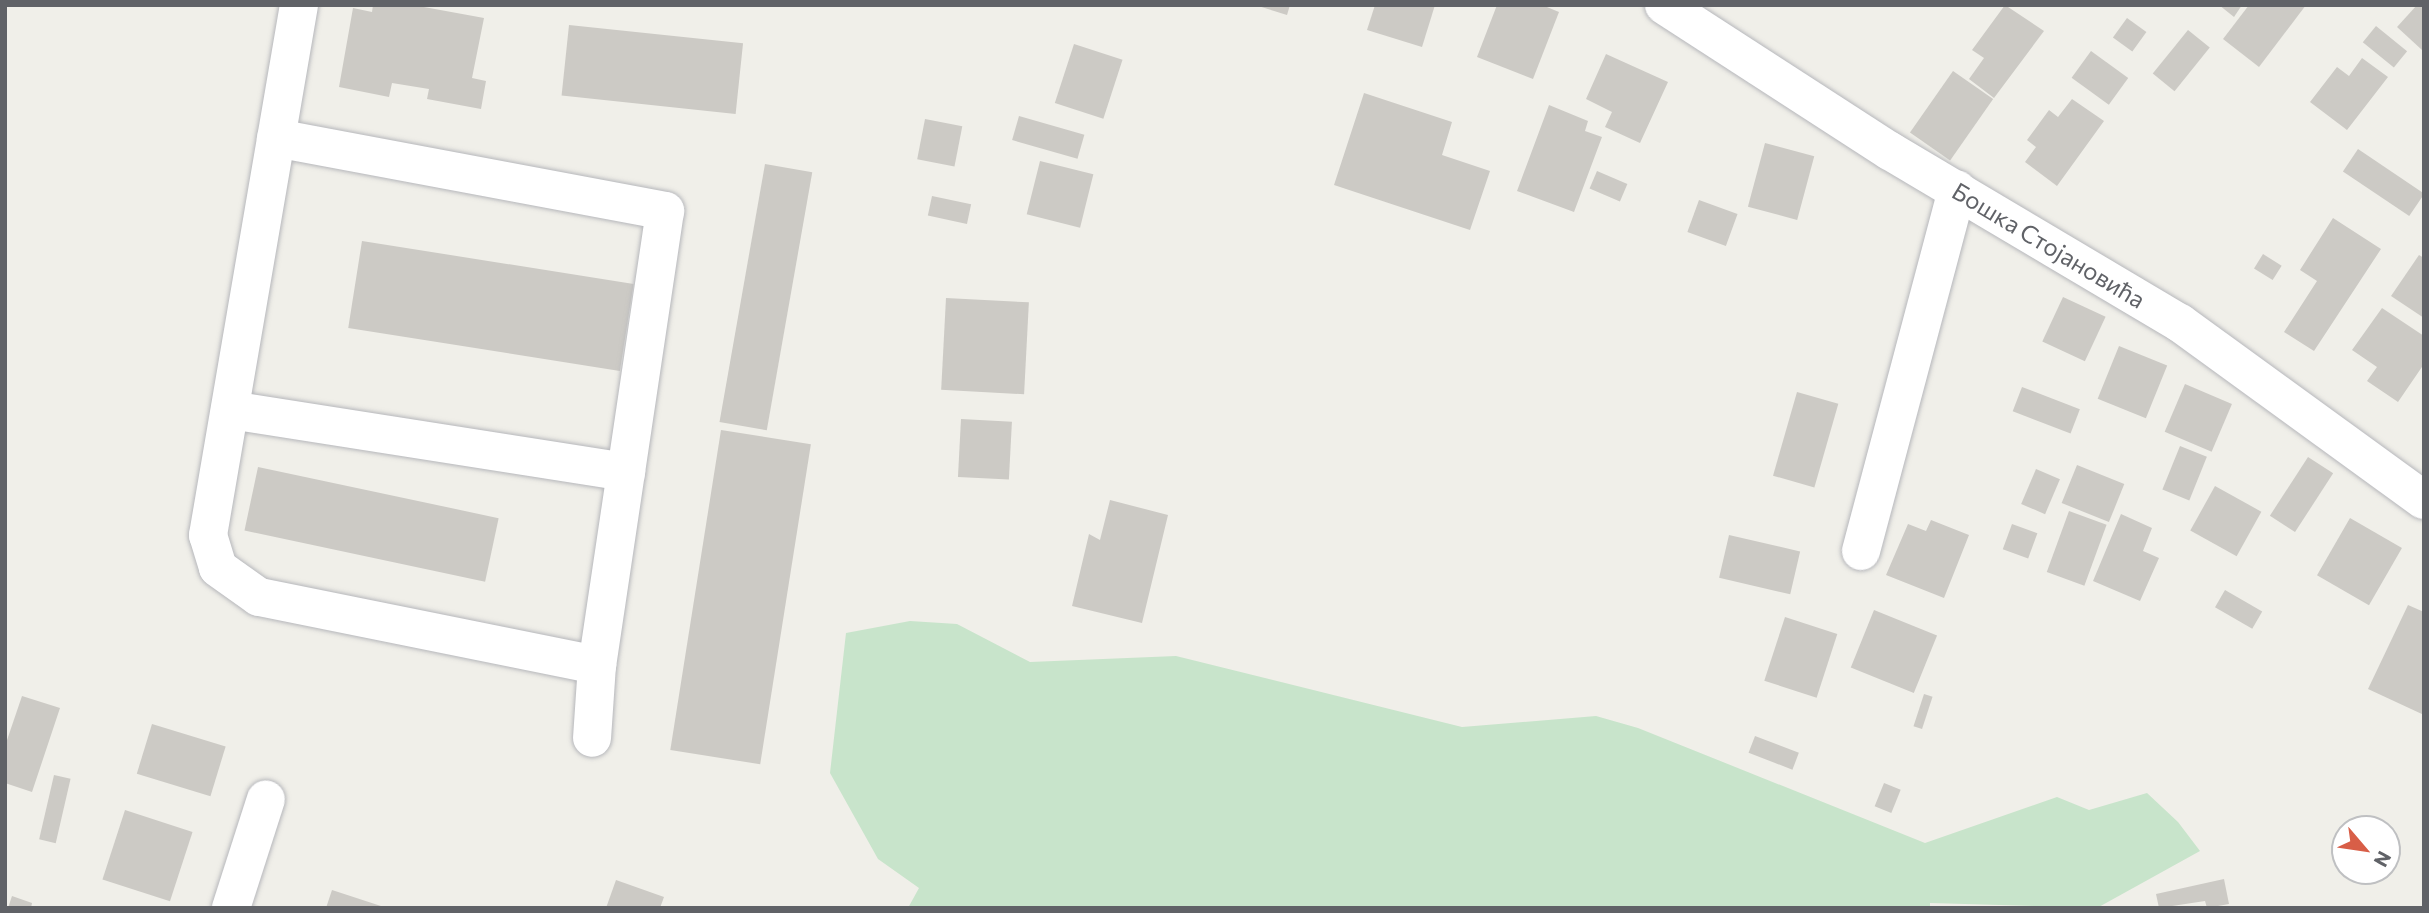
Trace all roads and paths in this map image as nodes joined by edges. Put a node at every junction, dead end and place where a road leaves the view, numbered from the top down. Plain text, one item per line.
1 (299, 5) edge
2 (1664, 5) edge
3 (276, 138) junction
4 (1957, 190) junction
5 (230, 410) junction
6 (626, 472) junction
7 (2424, 500) edge
8 (1861, 551) dead end
9 (597, 665) junction
10 (592, 738) dead end
11 (266, 799) dead end
12 (231, 908) edge

1 - 3 street
2 - 4 street, Бошка Стојановића
3 - 5 street
3 - 6 street
4 - 7 street, Бошка Стојановића
4 - 8 street
5 - 6 street
5 - 9 street
6 - 9 street
9 - 10 street
11 - 12 street

